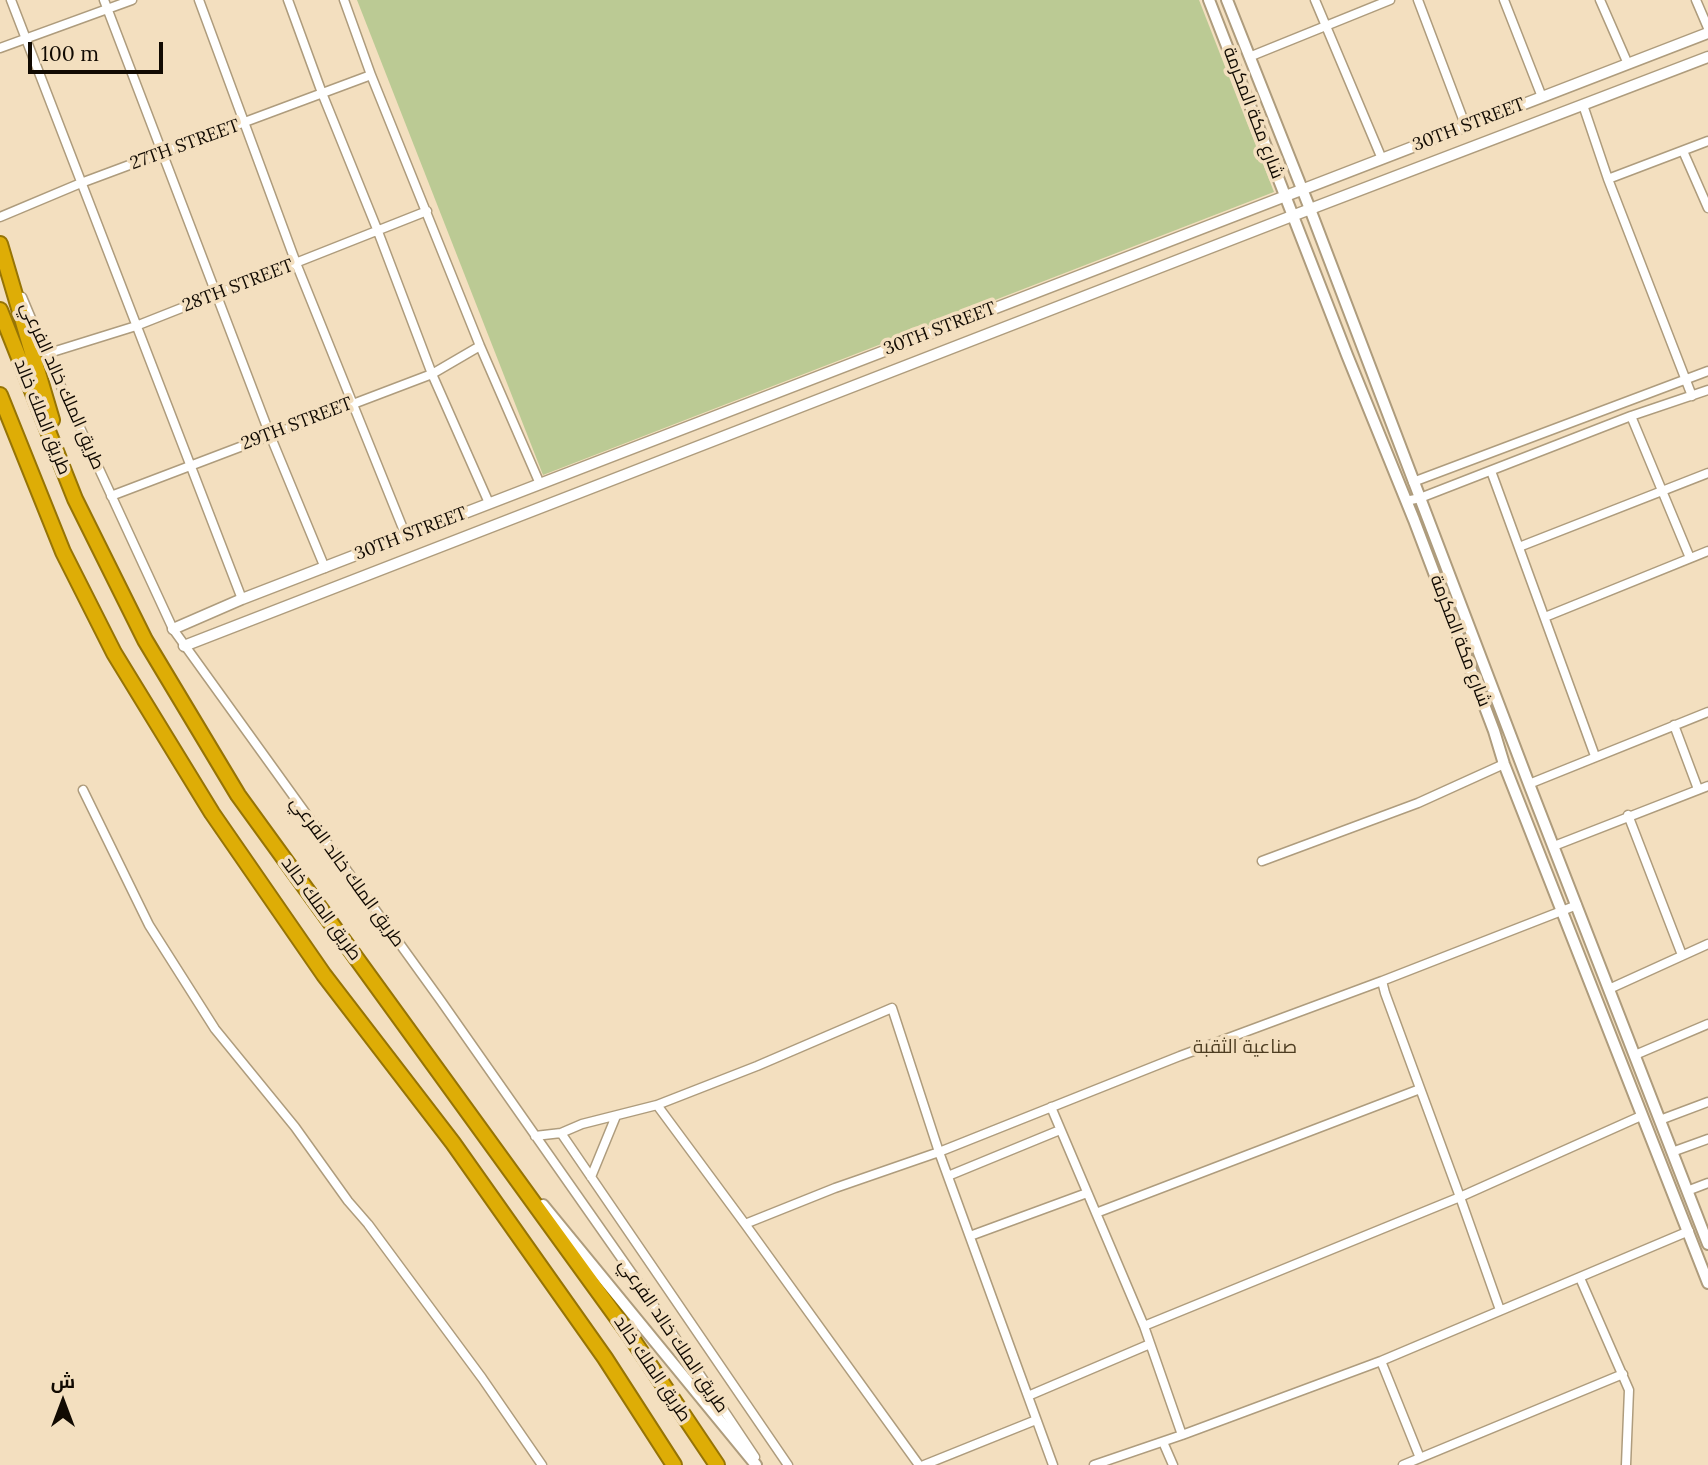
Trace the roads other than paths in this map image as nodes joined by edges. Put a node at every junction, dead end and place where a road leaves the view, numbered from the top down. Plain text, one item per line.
1 (10, 0) edge
2 (104, 0) edge
3 (132, 0) edge
4 (199, 0) edge
5 (288, 0) edge
6 (344, 0) edge
7 (1209, 0) edge
8 (1227, 0) edge
9 (1315, 0) edge
10 (1390, 0) edge
11 (1418, 0) edge
12 (1504, 0) edge
13 (1600, 0) edge
14 (1696, 0) edge
15 (108, 10) junction
16 (1324, 25) junction
17 (1708, 31) edge
18 (26, 39) junction
19 (0, 48) edge
20 (1249, 57) junction
21 (1708, 57) edge
22 (1628, 64) junction
23 (371, 75) junction
24 (322, 93) junction
25 (1542, 97) junction
26 (1583, 105) junction
27 (244, 123) junction
28 (1466, 127) junction
29 (1708, 141) edge
30 (1683, 151) junction
31 (162, 153) junction
32 (1382, 159) junction
33 (1608, 179) junction
34 (81, 183) junction
35 (1303, 190) junction
36 (1285, 197) junction
37 (1708, 208) edge
38 (1310, 209) junction
39 (427, 211) junction
40 (1292, 216) junction
41 (0, 217) edge
42 (377, 229) junction
43 (0, 243) edge
44 (296, 264) junction
45 (217, 295) junction
46 (0, 310) edge
47 (136, 326) junction
48 (480, 346) junction
49 (46, 354) junction
50 (1708, 371) edge
51 (432, 374) junction
52 (1688, 379) junction
53 (1708, 390) edge
54 (0, 395) edge
55 (1692, 396) junction
56 (352, 403) junction
57 (1631, 416) junction
58 (270, 435) junction
59 (190, 466) junction
60 (1491, 471) junction
61 (1708, 473) edge
62 (1413, 482) junction
63 (540, 484) junction
64 (1661, 492) junction
65 (111, 496) junction
66 (1420, 498) junction
67 (75, 499) junction
68 (1406, 501) junction
69 (489, 503) junction
70 (406, 536) junction
71 (1519, 547) junction
72 (1708, 551) edge
73 (1690, 558) junction
74 (325, 568) junction
75 (242, 599) junction
76 (1545, 617) junction
77 (173, 629) junction
78 (184, 646) junction
79 (1708, 712) edge
80 (1674, 725) junction
81 (1595, 756) junction
82 (1504, 764) junction
83 (1529, 784) junction
84 (1708, 786) edge
85 (1698, 789) junction
86 (83, 790) dead end
87 (1628, 815) junction
88 (1554, 846) junction
89 (1262, 862) dead end
90 (1577, 905) junction
91 (1562, 912) junction
92 (1708, 944) edge
93 (1682, 955) junction
94 (1382, 981) junction
95 (1609, 989) junction
96 (1708, 1024) edge
97 (1618, 1054) junction
98 (1637, 1059) junction
99 (1420, 1089) junction
100 (1708, 1102) edge
101 (657, 1105) junction
102 (1051, 1107) junction
103 (616, 1116) junction
104 (1641, 1116) junction
105 (1660, 1120) junction
106 (1060, 1130) junction
107 (561, 1133) junction
108 (483, 1134) junction
109 (535, 1136) junction
110 (1708, 1139) edge
111 (939, 1152) junction
112 (1672, 1152) junction
113 (948, 1176) junction
114 (591, 1177) junction
115 (1708, 1183) edge
116 (1687, 1191) junction
117 (1087, 1193) junction
118 (1460, 1197) junction
119 (1096, 1213) junction
120 (745, 1224) junction
121 (1705, 1229) edge
122 (1689, 1231) junction
123 (970, 1236) junction
124 (1708, 1244) edge
125 (1580, 1278) junction
126 (1708, 1283) edge
127 (1500, 1310) junction
128 (1144, 1326) junction
129 (1150, 1344) junction
130 (1381, 1361) junction
131 (1623, 1374) junction
132 (1028, 1395) junction
133 (1036, 1420) junction
134 (1182, 1435) junction
135 (1163, 1442) junction
136 (1420, 1458) junction
137 (938, 1462) edge
138 (542, 1465) edge
139 (674, 1465) edge
140 (717, 1465) edge
141 (758, 1465) edge
142 (788, 1465) edge
143 (922, 1465) edge
144 (1053, 1465) edge
145 (1094, 1465) edge
146 (1172, 1465) edge
147 (1403, 1465) edge
148 (1626, 1465) edge

1 - 18 street
2 - 15 street
3 - 15 street
4 - 27 street
5 - 24 street
6 - 23 street
7 - 36 main road, شارع مكة المكرمة
8 - 20 main road, شارع مكة المكرمة
9 - 16 street
10 - 16 street
11 - 28 street
12 - 25 street
13 - 22 street
14 - 17 street
15 - 18 street
15 - 31 street
16 - 20 street
16 - 32 street
17 - 22 street, 30TH STREET
18 - 19 street
18 - 34 street
20 - 35 main road, شارع مكة المكرمة
21 - 26 street, 30TH STREET
22 - 25 street, 30TH STREET
23 - 24 street, 27TH STREET
23 - 39 street
24 - 27 street, 27TH STREET
24 - 42 street
25 - 28 street, 30TH STREET
26 - 33 street
26 - 38 street, 30TH STREET
27 - 31 street, 27TH STREET
27 - 44 street
28 - 32 street, 30TH STREET
29 - 30 street
30 - 33 street
30 - 37 street
31 - 34 street, 27TH STREET
31 - 45 street
32 - 35 street, 30TH STREET
33 - 52 street
34 - 41 street, 27TH STREET
34 - 47 street
35 - 36 street, 30TH STREET
35 - 38 main road, شارع مكة المكرمة
36 - 40 main road, شارع مكة المكرمة
36 - 63 street, 30TH STREET
38 - 40 street, 30TH STREET
38 - 62 main road, شارع مكة المكرمة
39 - 42 street, 28TH STREET
39 - 48 street
40 - 68 main road, شارع مكة المكرمة
40 - 78 street, 30TH STREET
42 - 44 street, 28TH STREET
42 - 51 street
43 - 49 street, طريق الملك خالد الفرعي
43 - 67 highway
44 - 45 street, 28TH STREET
44 - 56 street
45 - 47 street, 28TH STREET
45 - 58 street
46 - 67 highway, طريق الملك خالد
47 - 49 street, 28TH STREET
47 - 59 street
48 - 51 street, 29TH STREET
48 - 63 street
49 - 65 street, طريق الملك خالد الفرعي
50 - 52 street
51 - 56 street, 29TH STREET
51 - 69 street
52 - 55 street
52 - 62 street
53 - 55 street
54 - 139 highway, طريق الملك خالد
55 - 57 street
56 - 58 street, 29TH STREET
56 - 70 street
57 - 60 street
57 - 64 street
58 - 59 street, 29TH STREET
58 - 74 street
59 - 65 street, 29TH STREET
59 - 75 street
60 - 66 street
60 - 71 street
61 - 64 street
62 - 66 main road, شارع مكة المكرمة
63 - 69 street, 30TH STREET
64 - 71 street
64 - 73 street
65 - 77 street, طريق الملك خالد الفرعي
66 - 68 street
66 - 83 main road, شارع مكة المكرمة
67 - 108 highway, طريق الملك خالد
68 - 82 main road, شارع مكة المكرمة
69 - 70 street, 30TH STREET
70 - 74 street, 30TH STREET
71 - 76 street
72 - 73 street
73 - 76 street
74 - 75 street, 30TH STREET
75 - 77 street, 30TH STREET
76 - 81 street
77 - 78 street, طريق الملك خالد الفرعي
78 - 109 street, طريق الملك خالد الفرعي
79 - 80 street
80 - 81 street
80 - 85 street
81 - 83 street
82 - 89 street
82 - 91 main road, شارع مكة المكرمة
83 - 88 main road, شارع مكة المكرمة
84 - 85 street
85 - 87 street
86 - 138 street
87 - 88 street
87 - 93 street
88 - 90 main road, شارع مكة المكرمة
90 - 91 street
90 - 95 main road, شارع مكة المكرمة
91 - 94 street
91 - 97 main road, شارع مكة المكرمة
92 - 93 street
93 - 95 street
94 - 99 street
94 - 102 street
95 - 98 main road, شارع مكة المكرمة
96 - 98 street
97 - 98 main road
97 - 104 main road, شارع مكة المكرمة
98 - 105 main road, شارع مكة المكرمة
99 - 118 street
99 - 119 street
100 - 105 street
101 - 103 street
101 - 111 street
101 - 120 street
102 - 106 street
102 - 111 street
103 - 107 street
103 - 114 street
104 - 118 street
104 - 122 main road, شارع مكة المكرمة
105 - 112 main road, شارع مكة المكرمة
106 - 113 street
106 - 117 street
107 - 109 street
107 - 114 street
108 - 140 highway, طريق الملك خالد
108 - 141 main road
109 - 141 street, طريق الملك خالد الفرعي
110 - 112 street
111 - 113 street
111 - 120 street
112 - 116 main road, شارع مكة المكرمة
113 - 123 street
114 - 142 street
115 - 116 street
116 - 121 main road, شارع مكة المكرمة
117 - 119 street
117 - 123 street
118 - 127 street
118 - 128 street
119 - 128 street
120 - 143 street
121 - 124 main road, شارع مكة المكرمة
122 - 125 street
122 - 126 main road, شارع مكة المكرمة
123 - 132 street
125 - 127 street
125 - 131 street
127 - 130 street
128 - 129 street
129 - 132 street
129 - 134 street
130 - 134 street
130 - 136 street
131 - 136 street
131 - 148 street
132 - 133 street
133 - 137 street
133 - 144 street
134 - 135 street
135 - 145 street
135 - 146 street
136 - 147 street
137 - 143 street

